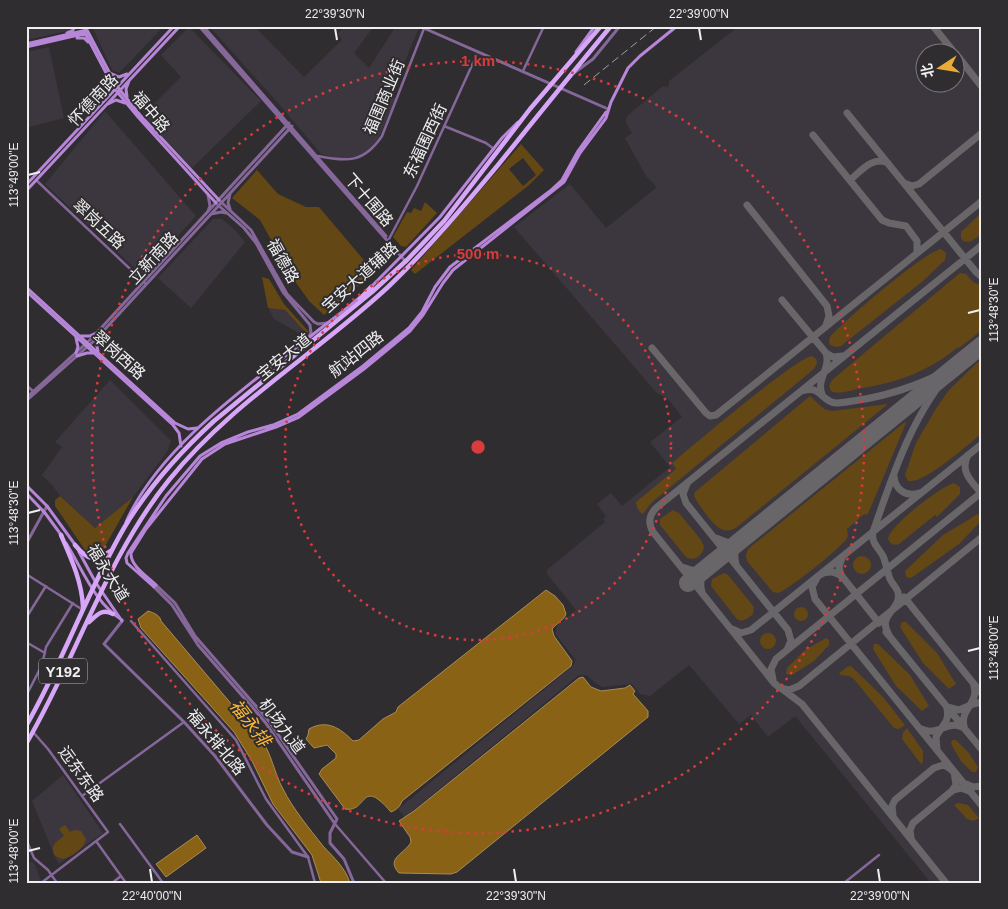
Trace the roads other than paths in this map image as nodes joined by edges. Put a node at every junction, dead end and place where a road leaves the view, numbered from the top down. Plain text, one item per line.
1 (76, 26) edge
2 (174, 26) edge
3 (180, 26) edge
4 (201, 26) edge
5 (419, 26) edge
6 (544, 26) edge
7 (595, 26) edge
8 (601, 26) edge
9 (610, 26) edge
10 (620, 26) edge
11 (677, 26) edge
12 (425, 27) edge
13 (85, 30) edge
14 (57, 37) junction
15 (47, 43) junction
16 (26, 46) edge
17 (93, 48) junction
18 (478, 52) junction
19 (572, 59) junction
20 (132, 70) junction
21 (523, 71) junction
22 (108, 74) junction
23 (132, 76) junction
24 (569, 77) junction
25 (551, 84) junction
26 (560, 88) junction
27 (117, 89) junction
28 (128, 102) junction
29 (102, 105) junction
30 (530, 109) junction
31 (608, 109) junction
32 (289, 126) junction
33 (444, 126) junction
34 (494, 149) junction
35 (318, 156) junction
36 (36, 180) junction
37 (26, 185) edge
38 (26, 191) edge
39 (205, 191) junction
40 (231, 191) junction
41 (212, 193) junction
42 (226, 193) junction
43 (218, 203) junction
44 (231, 214) junction
45 (206, 217) junction
46 (389, 239) junction
47 (405, 258) junction
48 (411, 265) junction
49 (145, 283) junction
50 (26, 287) edge
51 (371, 287) junction
52 (26, 291) edge
53 (352, 309) junction
54 (307, 319) junction
55 (330, 322) junction
56 (98, 334) junction
57 (76, 335) junction
58 (308, 339) junction
59 (87, 345) junction
60 (76, 354) junction
61 (98, 355) junction
62 (26, 385) edge
63 (34, 392) junction
64 (26, 398) edge
65 (26, 401) edge
66 (200, 426) junction
67 (181, 446) junction
68 (26, 485) edge
69 (26, 493) edge
70 (47, 506) junction
71 (45, 512) junction
72 (61, 535) junction
73 (118, 541) junction
74 (26, 544) edge
75 (75, 544) junction
76 (113, 550) junction
77 (26, 574) edge
78 (96, 583) junction
79 (46, 586) junction
80 (155, 586) junction
81 (92, 590) junction
82 (102, 593) junction
83 (99, 599) junction
84 (72, 604) junction
85 (83, 610) junction
86 (113, 614) junction
87 (26, 618) edge
88 (122, 621) junction
89 (131, 621) dead end
90 (86, 625) junction
91 (26, 642) edge
92 (45, 653) junction
93 (26, 695) edge
94 (184, 722) junction
95 (26, 726) edge
96 (33, 732) junction
97 (26, 744) edge
98 (82, 796) junction
99 (120, 824) dead end
100 (335, 824) junction
101 (26, 839) edge
102 (96, 841) junction
103 (879, 855) dead end
104 (308, 857) junction
105 (51, 874) junction
106 (121, 876) junction
107 (41, 883) edge
108 (57, 883) edge
109 (112, 883) edge
110 (126, 883) edge
111 (163, 883) edge
112 (314, 883) edge
113 (354, 883) edge
114 (386, 883) edge
115 (844, 883) edge

1 - 14 main road
2 - 20 main road, 怀德南路
3 - 23 main road, 怀德南路
4 - 32 street, 下十围路
5 - 12 street
6 - 21 street
7 - 19 main road
8 - 19 main road, 宝安大道
9 - 24 main road, 宝安大道
10 - 24 street
11 - 31 main road, 航站四路
12 - 18 street
12 - 35 street, 福围商业街
13 - 14 main road
13 - 15 main road
13 - 17 main road, 福中路
13 - 22 main road, 福中路
14 - 16 main road
15 - 16 main road
15 - 17 main road
17 - 22 main road, 福中路
18 - 21 street
18 - 33 street, 东福围西街
19 - 25 main road, 宝安大道
20 - 22 main road
20 - 27 main road, 怀德南路
21 - 25 street
22 - 27 main road, 福中路
22 - 29 main road
23 - 27 main road, 怀德南路
23 - 28 main road
24 - 26 main road, 宝安大道
25 - 26 street
25 - 30 main road, 宝安大道
26 - 31 street
26 - 48 main road, 宝安大道
27 - 28 main road, 福中路
27 - 29 main road, 怀德南路
28 - 29 main road
28 - 39 main road, 福中路
28 - 41 main road, 福中路
29 - 36 main road, 怀德南路
29 - 37 main road, 怀德南路
30 - 34 main road, 宝安大道辅路
30 - 47 main road, 宝安大道
31 - 80 main road, 航站四路
32 - 35 street, 下十围路
32 - 40 street, 立新南路
32 - 42 street, 立新南路
32 - 47 street, 下十围路
33 - 34 street
33 - 46 street, 东福围西街
34 - 47 main road, 宝安大道辅路
35 - 46 street, 下十围路
36 - 38 main road, 怀德南路
36 - 49 street, 翠岗五路
39 - 43 main road, 福中路
39 - 45 street
40 - 43 street, 立新南路
40 - 44 street
41 - 42 street
41 - 43 main road, 福中路
42 - 43 street, 立新南路
43 - 44 street, 福德路
43 - 45 street, 立新南路
44 - 45 street
44 - 54 street, 福德路
45 - 49 street, 立新南路
46 - 47 street, 下十围路
47 - 48 street, 下十围路
47 - 51 main road, 宝安大道辅路
47 - 53 main road, 宝安大道
48 - 82 main road, 宝安大道
49 - 56 street, 立新南路
50 - 57 main road, 翠岗西路
51 - 53 main road
51 - 55 main road, 宝安大道辅路
52 - 57 main road, 翠岗西路
53 - 73 main road, 宝安大道
54 - 55 street
54 - 58 street
55 - 58 main road, 宝安大道辅路
56 - 57 main road
56 - 59 street, 立新南路
56 - 61 main road
57 - 59 main road, 翠岗西路
57 - 60 main road
58 - 66 main road, 宝安大道辅路
59 - 60 street, 立新南路
59 - 61 main road, 翠岗西路
60 - 61 main road
60 - 63 street, 立新南路
61 - 66 main road, 翠岗西路
61 - 67 main road, 翠岗西路
62 - 63 street
63 - 64 street, 立新南路
63 - 65 street, 立新南路
66 - 67 main road, 宝安大道辅路
67 - 73 main road, 宝安大道辅路
68 - 70 main road, 福永大道
69 - 71 main road, 福永大道
70 - 71 street
70 - 75 main road, 福永大道
71 - 72 main road, 福永大道
71 - 74 street
72 - 81 main road, 福永大道
72 - 85 main road
73 - 76 main road, 宝安大道
75 - 76 main road
75 - 78 main road, 福永大道
76 - 78 main road, 宝安大道
77 - 79 street
78 - 81 main road, 宝安大道 / Y192
78 - 82 main road, 福永大道
79 - 84 street
79 - 87 street
80 - 100 street, 机场九道
80 - 100 street, 机场九道
81 - 83 main road, 福永大道
81 - 85 main road, 宝安大道 / Y192
82 - 83 main road, 宝安大道
82 - 88 main road, 福永大道
83 - 86 main road, 福永大道
83 - 90 main road, 宝安大道 / Y192
84 - 85 street
84 - 92 street
85 - 95 main road, 宝安大道 / Y192
86 - 88 main road, 福永大道
86 - 90 main road
88 - 94 street, 福永排北路
89 - 104 street
90 - 96 main road, 宝安大道 / Y192
91 - 92 street
92 - 93 street
94 - 98 street
94 - 104 street, 福永排北路
96 - 97 main road, 宝安大道 / Y192
96 - 98 street, 远东东路
98 - 102 street, 远东东路
99 - 111 street
100 - 113 street
100 - 114 street, 机场九道
101 - 105 street
102 - 105 street
102 - 106 street
103 - 115 street
104 - 112 street
105 - 107 street
105 - 108 street
106 - 109 street
106 - 110 street

